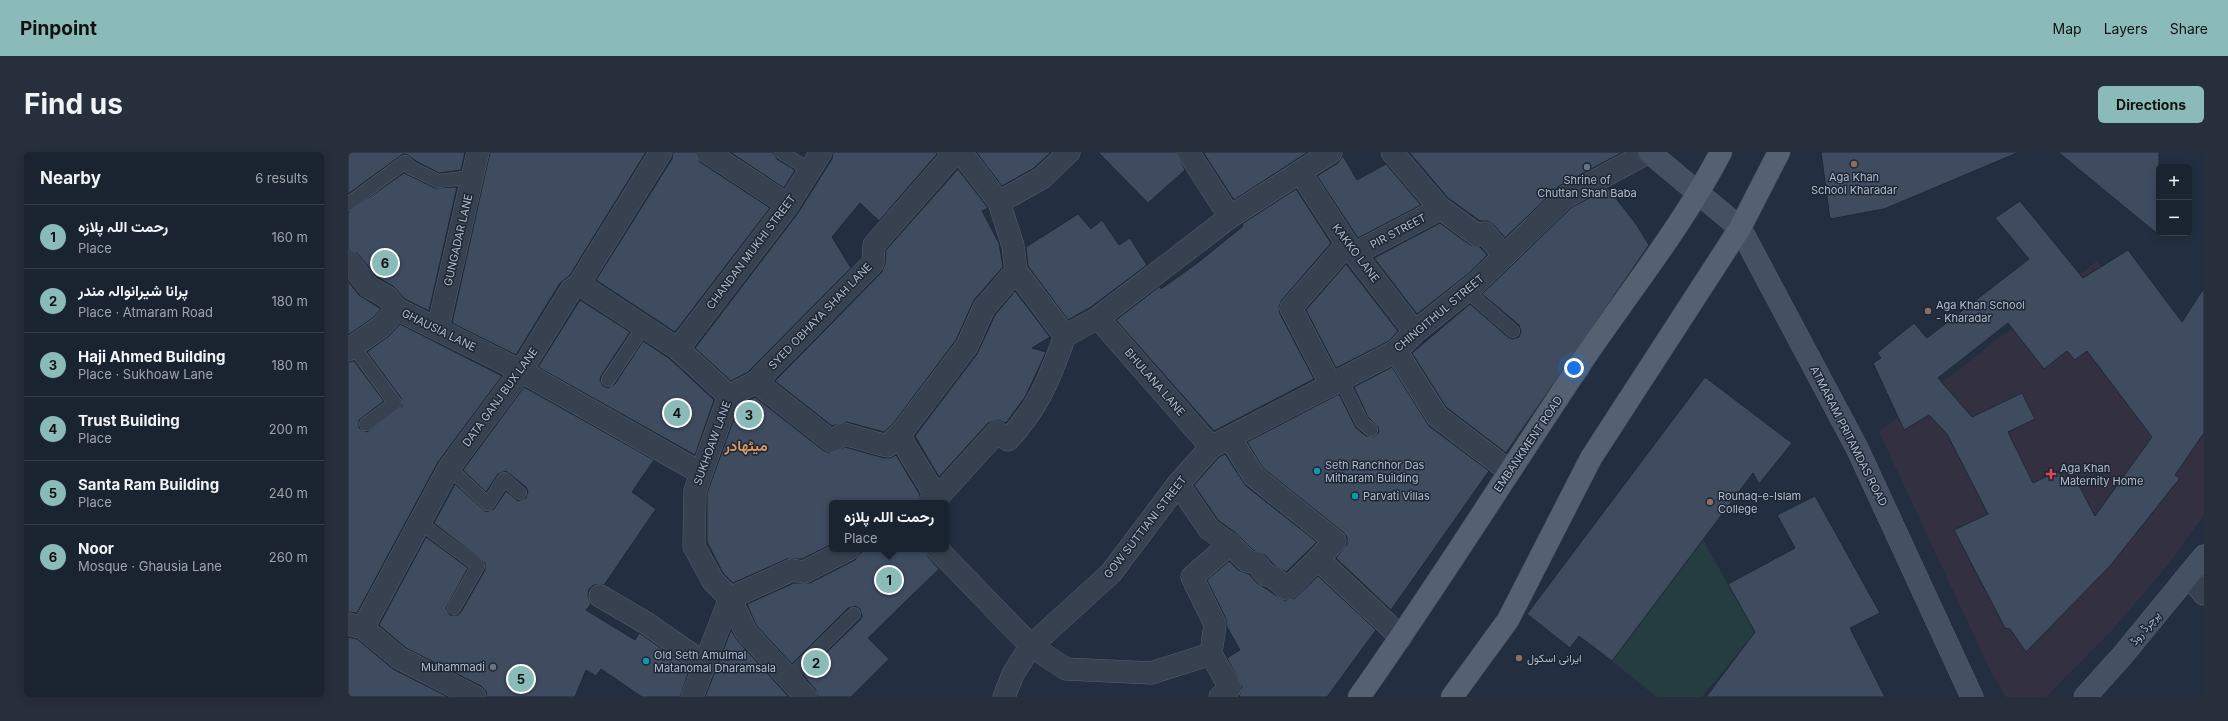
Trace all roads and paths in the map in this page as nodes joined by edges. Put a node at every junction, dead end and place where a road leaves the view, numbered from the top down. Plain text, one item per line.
1 (478, 152) edge
2 (661, 152) edge
3 (707, 152) edge
4 (781, 152) edge
5 (821, 152) edge
6 (1069, 152) edge
7 (1188, 152) edge
8 (1331, 152) edge
9 (1392, 152) edge
10 (1649, 152) edge
11 (1721, 152) edge
12 (1779, 152) edge
13 (958, 154) edge
14 (810, 170) junction
15 (1300, 172) junction
16 (473, 177) junction
17 (1700, 193) junction
18 (1000, 202) junction
19 (348, 204) edge
20 (788, 205) junction
21 (1440, 207) junction
22 (1230, 217) junction
23 (1740, 228) junction
24 (1352, 248) junction
25 (1504, 256) junction
26 (348, 261) edge
27 (1016, 271) junction
28 (578, 284) junction
29 (1467, 291) junction
30 (397, 309) junction
31 (1098, 318) junction
32 (644, 326) junction
33 (438, 328) junction
34 (1514, 330) dead end
35 (1415, 332) junction
36 (1065, 336) junction
37 (351, 348) edge
38 (678, 349) junction
39 (1396, 351) junction
40 (521, 371) junction
41 (608, 380) dead end
42 (756, 382) junction
43 (1336, 382) junction
44 (729, 396) junction
45 (366, 424) dead end
46 (1371, 430) dead end
47 (901, 433) junction
48 (1220, 443) junction
49 (449, 468) junction
50 (1509, 471) junction
51 (701, 474) junction
52 (1178, 484) junction
53 (520, 493) dead end
54 (933, 500) edge
55 (419, 522) junction
56 (1230, 544) junction
57 (843, 552) edge
58 (940, 552) edge
59 (2204, 556) edge
60 (1318, 559) junction
61 (2188, 575) junction
62 (2204, 594) edge
63 (600, 596) dead end
64 (730, 598) junction
65 (454, 608) dead end
66 (854, 614) dead end
67 (355, 626) edge
68 (1401, 637) junction
69 (1031, 646) junction
70 (1211, 654) junction
71 (705, 664) junction
72 (789, 678) junction
73 (450, 692) edge
74 (475, 697) edge
75 (692, 697) edge
76 (806, 697) edge
77 (1004, 697) edge
78 (1220, 697) edge
79 (1359, 697) edge
80 (1452, 697) edge
81 (1972, 697) edge
82 (2085, 697) edge

1 - 16 street, GUNGADAR LANE
2 - 28 street, DATA GANJ BUX LANE
3 - 20 street
4 - 14 lane
5 - 14 street, CHANDAN MUKHI STREET
6 - 18 street
7 - 22 street
8 - 15 street
9 - 21 street
10 - 17 main road, ATMARAM PRITAMDAS ROAD
10 - 25 street, CHINGITHUL STREET
11 - 17 main road, EMBANKMENT ROAD
12 - 23 main road
13 - 18 street
13 - 42 street, SYED OBHAYA SHAH LANE
14 - 20 street, CHANDAN MUKHI STREET
15 - 22 street
15 - 24 street, KAKKO LANE
16 - 19 lane
16 - 33 street, GUNGADAR LANE
17 - 23 main road, ATMARAM PRITAMDAS ROAD
17 - 50 main road, EMBANKMENT ROAD
18 - 27 street
20 - 38 street, CHANDAN MUKHI STREET
21 - 24 street, PIR STREET
21 - 25 street
22 - 31 street
23 - 80 main road
23 - 81 main road, ATMARAM PRITAMDAS ROAD
24 - 35 street, KAKKO LANE
24 - 43 street
25 - 29 street, CHINGITHUL STREET
26 - 30 street, GHAUSIA LANE
27 - 36 street
27 - 47 street
28 - 32 street
28 - 40 street, DATA GANJ BUX LANE
29 - 34 lane
29 - 35 street, CHINGITHUL STREET
30 - 33 street, GHAUSIA LANE
30 - 37 street
31 - 36 street
31 - 48 street, BHULANA LANE
32 - 38 street
32 - 41 lane
33 - 40 street, GHAUSIA LANE
35 - 39 street, CHINGITHUL STREET
36 - 54 street
37 - 45 lane
38 - 44 street
39 - 43 street, CHINGITHUL STREET
39 - 50 street
40 - 49 street, DATA GANJ BUX LANE
40 - 51 street, GHAUSIA LANE
42 - 44 street, SYED OBHAYA SHAH LANE
42 - 47 street
43 - 46 lane
43 - 48 street, CHINGITHUL STREET
44 - 51 street, SUKHOAW LANE
47 - 54 street
48 - 52 street, GOW SUTTIANI STREET
48 - 60 street, BHULANA LANE
49 - 53 lane
49 - 55 street, DATA GANJ BUX LANE
50 - 68 main road, EMBANKMENT ROAD
51 - 64 street, SUKHOAW LANE
52 - 56 street
52 - 69 street, GOW SUTTIANI STREET
55 - 65 lane
55 - 67 street, DATA GANJ BUX LANE
56 - 60 street
56 - 70 street
57 - 64 street
58 - 69 street
59 - 61 main road, پرچرڈ روڈ
60 - 68 street
61 - 62 street
61 - 82 main road, پرچرڈ روڈ
63 - 71 street
64 - 71 street
64 - 72 street, SUKHOAW LANE
66 - 72 lane
67 - 73 street
68 - 79 main road, EMBANKMENT ROAD
69 - 70 street
69 - 77 street, GOW SUTTIANI STREET
70 - 78 street
71 - 75 street
72 - 76 street, SUKHOAW LANE
73 - 74 street

